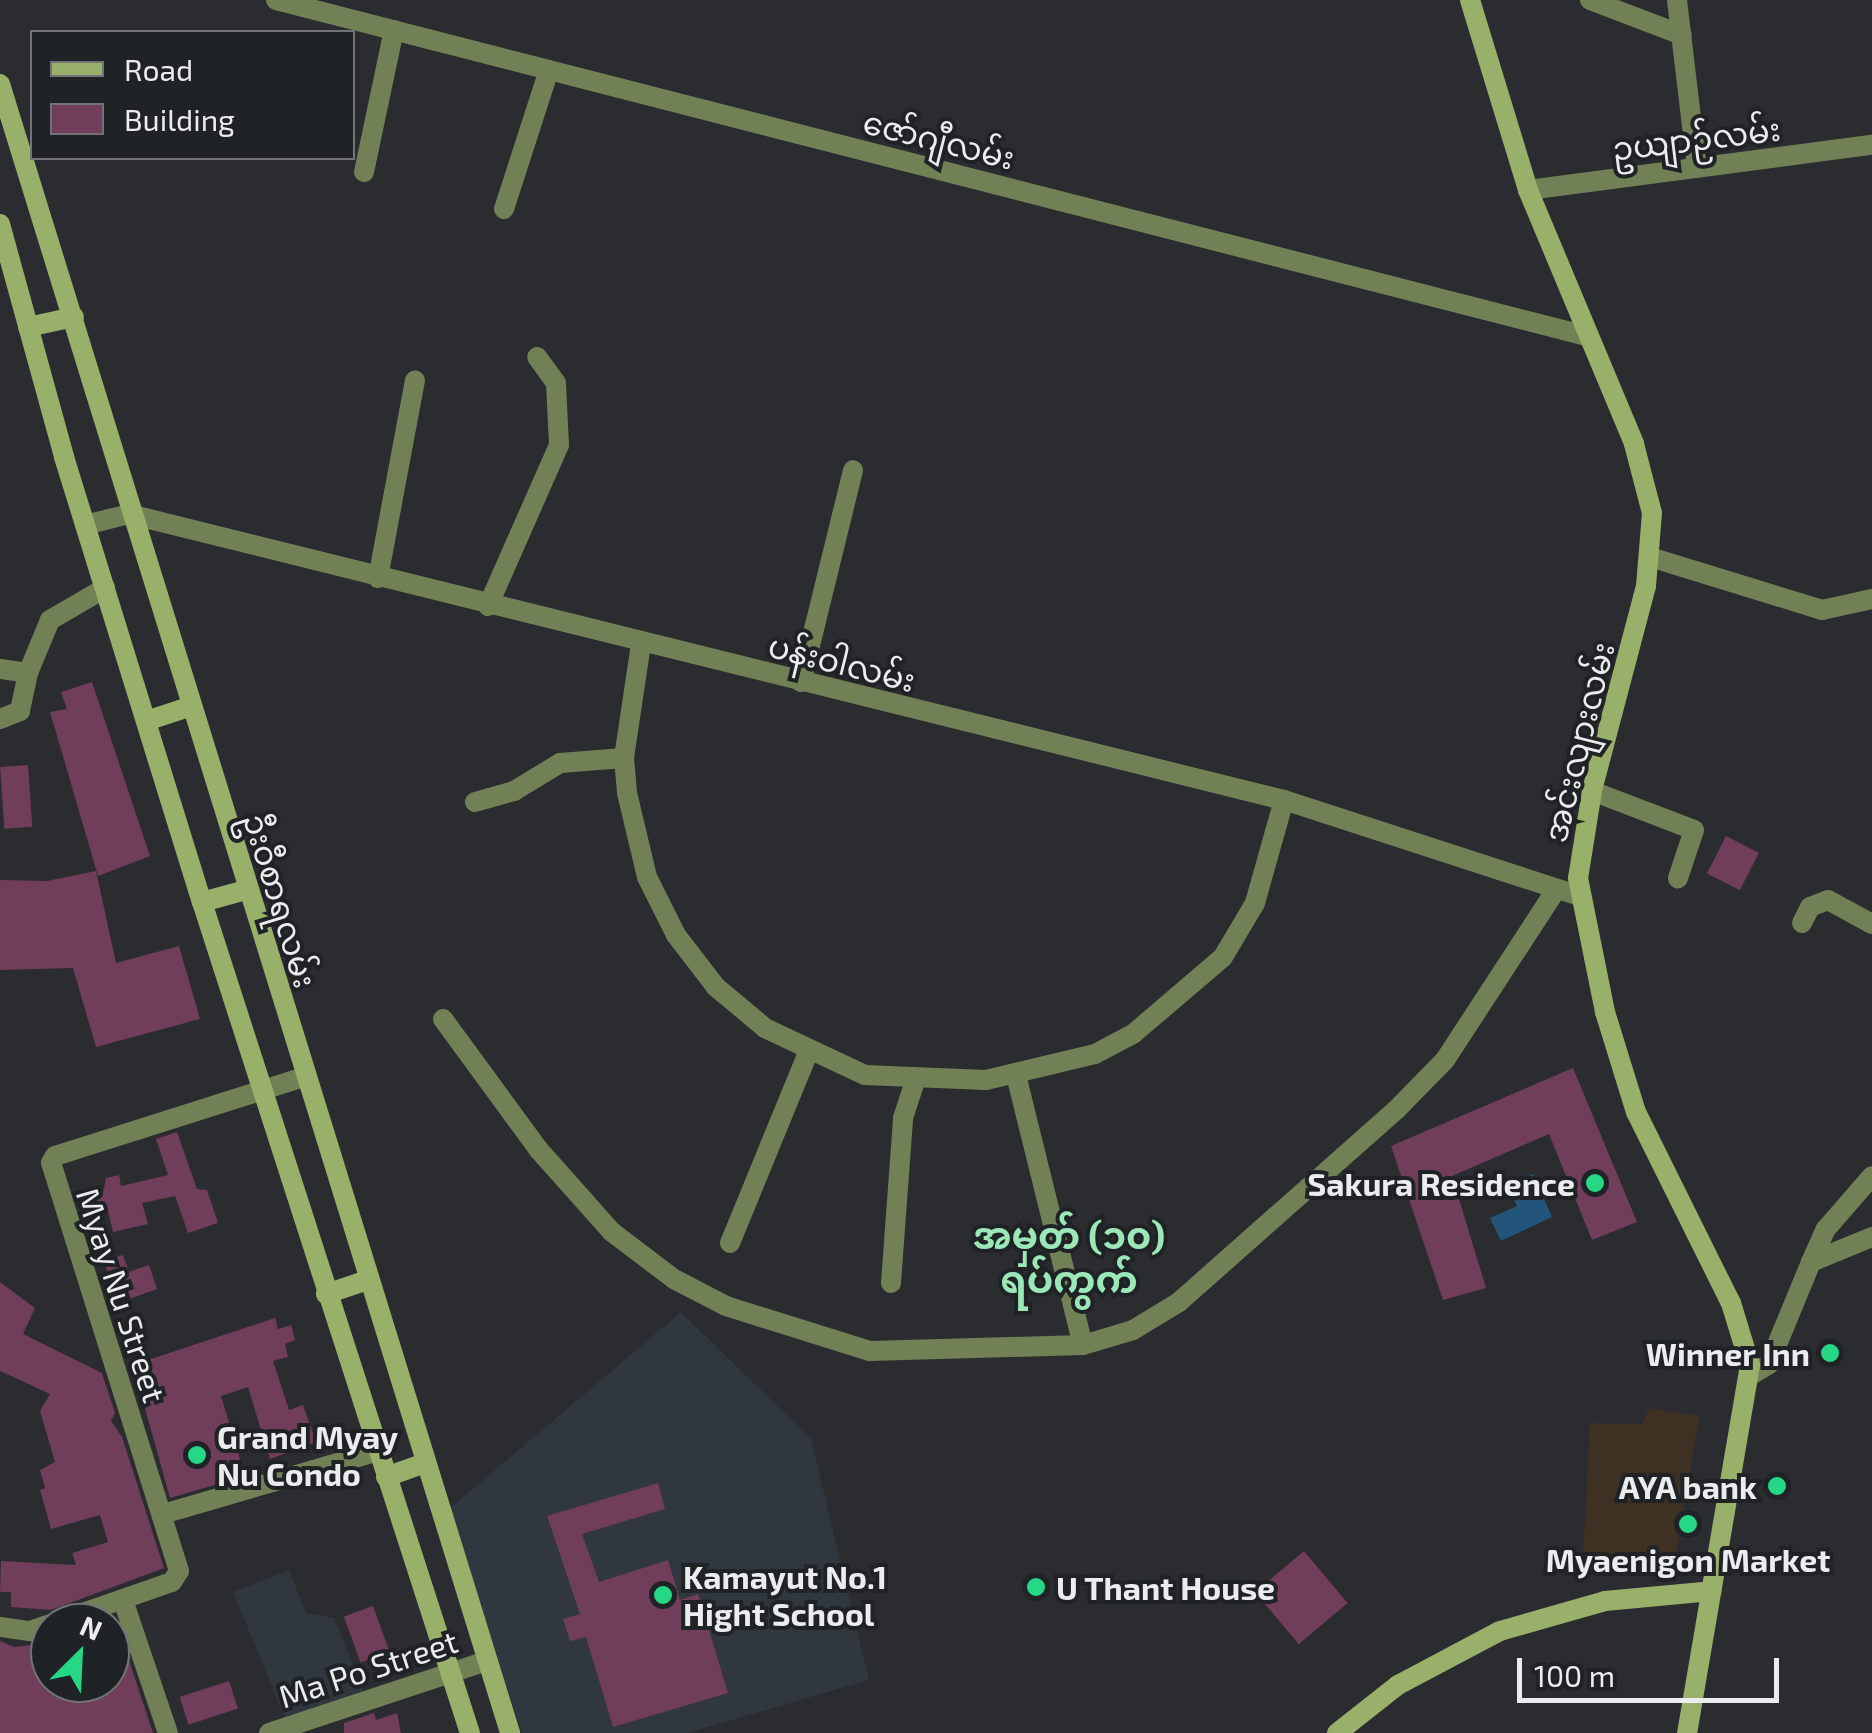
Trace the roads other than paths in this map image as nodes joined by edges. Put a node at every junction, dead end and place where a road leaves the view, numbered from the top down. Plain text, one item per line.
1 (276, 0) edge
2 (1470, 0) edge
3 (1590, 0) edge
4 (1678, 0) edge
5 (394, 30) junction
6 (1682, 35) junction
7 (549, 70) junction
8 (0, 84) edge
9 (1872, 145) edge
10 (1698, 168) junction
11 (364, 172) dead end
12 (1528, 190) junction
13 (504, 210) dead end
14 (0, 224) edge
15 (74, 317) junction
16 (28, 328) junction
17 (1588, 336) junction
18 (537, 357) dead end
19 (414, 380) dead end
20 (853, 470) dead end
21 (129, 514) junction
22 (85, 525) junction
23 (1650, 557) junction
24 (378, 578) junction
25 (105, 588) junction
26 (1872, 599) edge
27 (488, 606) junction
28 (641, 644) junction
29 (0, 669) edge
30 (28, 673) junction
31 (801, 682) junction
32 (189, 707) junction
33 (0, 719) edge
34 (146, 720) junction
35 (624, 758) junction
36 (1592, 791) junction
37 (1284, 800) junction
38 (475, 802) dead end
39 (1678, 878) dead end
40 (246, 890) junction
41 (1556, 890) junction
42 (1580, 896) junction
43 (202, 902) junction
44 (1802, 923) dead end
45 (1872, 924) edge
46 (443, 1020) dead end
47 (808, 1054) junction
48 (1016, 1075) junction
49 (304, 1077) junction
50 (915, 1082) junction
51 (262, 1089) junction
52 (1872, 1176) edge
53 (1872, 1237) edge
54 (730, 1243) dead end
55 (1811, 1262) junction
56 (368, 1280) junction
57 (891, 1283) dead end
58 (326, 1294) junction
59 (1083, 1345) junction
60 (1750, 1376) junction
61 (378, 1451) junction
62 (425, 1463) junction
63 (386, 1476) junction
64 (164, 1514) junction
65 (1712, 1591) junction
66 (124, 1600) junction
67 (115, 1603) edge
68 (0, 1627) edge
69 (30, 1631) edge
70 (487, 1661) junction
71 (449, 1671) junction
72 (296, 1729) edge
73 (168, 1733) edge
74 (269, 1733) edge
75 (470, 1733) edge
76 (510, 1733) edge
77 (1337, 1733) edge
78 (1687, 1733) edge

1 - 5 street, ဇော်ဂျီလမ်း
2 - 12 main road, အင်းလျားလမ်း
3 - 6 street
4 - 6 street
5 - 7 street, ဇော်ဂျီလမ်း
5 - 11 street
6 - 10 street
7 - 13 street
7 - 17 street, ဇော်ဂျီလမ်း
8 - 15 main road, ဦးဝီစာရလမ်း
9 - 10 street, ဥယျာဉ်လမ်း
10 - 12 street, ဥယျာဉ်လမ်း
12 - 17 main road, အင်းလျားလမ်း
14 - 16 main road
15 - 16 main road
15 - 21 main road, ဦးဝီစာရလမ်း
16 - 22 main road
17 - 23 main road, အင်းလျားလမ်း
18 - 27 street
19 - 24 street
20 - 31 street
21 - 22 street, ပန်းဝါလမ်း
21 - 24 street, ပန်းဝါလမ်း
21 - 32 main road, ဦးဝီစာရလမ်း
22 - 25 main road
23 - 26 street
23 - 36 main road, အင်းလျားလမ်း
24 - 27 street, ပန်းဝါလမ်း
25 - 30 street
25 - 34 main road
27 - 28 street, ပန်းဝါလမ်း
28 - 31 street, ပန်းဝါလမ်း
28 - 35 street
29 - 30 street
30 - 33 street
31 - 37 street, ပန်းဝါလမ်း
32 - 34 main road
32 - 40 main road, ဦးဝီစာရလမ်း
34 - 43 main road
35 - 38 street
35 - 47 street
36 - 39 street
36 - 42 main road, အင်းလျားလမ်း
37 - 41 street, ပန်းဝါလမ်း
37 - 48 street
40 - 43 main road
40 - 49 main road, ဦးဝီစာရလမ်း
41 - 42 street, ပန်းဝါလမ်း
41 - 59 street
42 - 60 main road, အင်းလျားလမ်း
43 - 51 main road
44 - 45 street
46 - 59 street
47 - 50 street
47 - 54 street
48 - 50 street
48 - 59 street
49 - 51 street, Myay Nu Street
49 - 56 main road, ဦးဝီစာရလမ်း
50 - 57 street
51 - 58 main road
51 - 64 street, Myay Nu Street
52 - 55 street
53 - 55 street
55 - 60 street
56 - 58 main road
56 - 62 main road, ဦးဝီစာရလမ်း
58 - 61 main road
60 - 65 main road, အင်းလျားလမ်း
61 - 63 main road
61 - 64 street
62 - 63 main road
62 - 70 main road, ဦးဝီစာရလမ်း
63 - 71 main road
64 - 66 street, Myay Nu Street
65 - 77 main road
65 - 78 main road, အင်းလျားလမ်း
66 - 67 street, Myay Nu Street
66 - 73 street
68 - 69 street, Myay Nu Street
70 - 71 street, Ma Po Street
70 - 76 main road, ဦးဝီစာရလမ်း
71 - 72 street, Ma Po Street
71 - 75 main road
72 - 74 street, Ma Po Street

